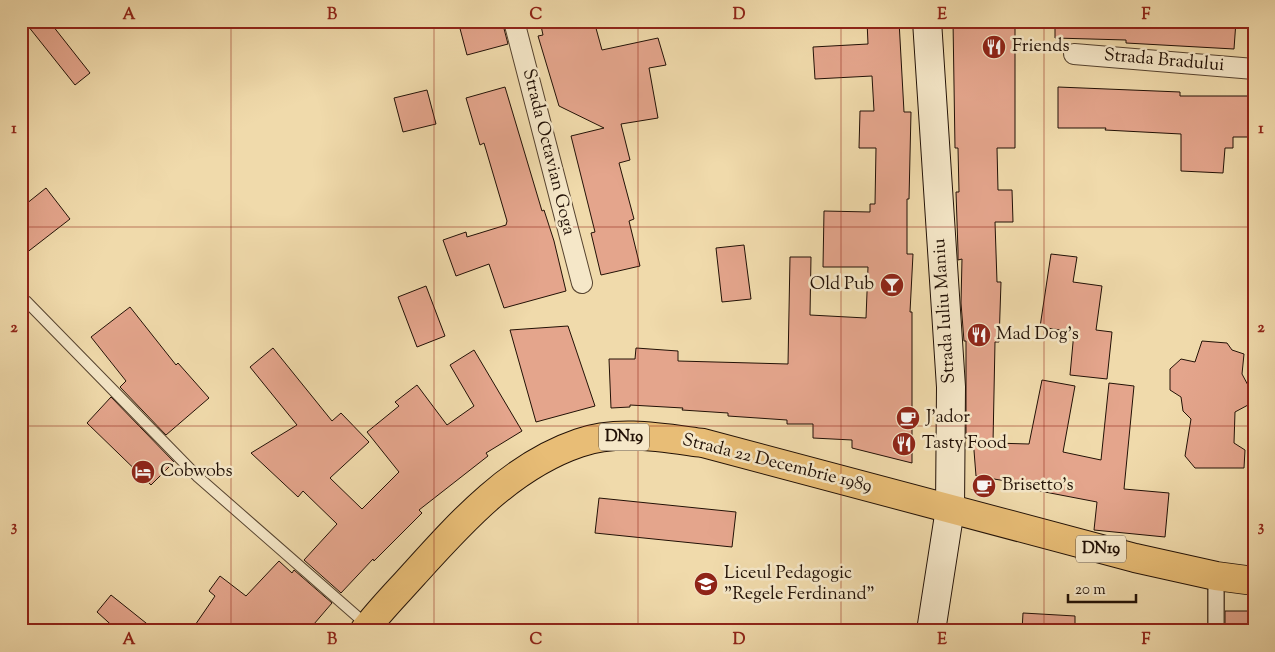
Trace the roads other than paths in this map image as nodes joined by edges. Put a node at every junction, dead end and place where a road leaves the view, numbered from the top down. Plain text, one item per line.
1 (514, 21) edge
2 (927, 21) edge
3 (1074, 54) dead end
4 (1254, 69) edge
5 (582, 283) dead end
6 (26, 301) dead end
7 (950, 509) junction
8 (1216, 576) junction
9 (1254, 581) edge
10 (366, 628) edge
11 (932, 631) edge
12 (1216, 631) edge

1 - 5 street, Strada Octavian Goga
2 - 7 main road, Strada Iuliu Maniu
3 - 4 street, Strada Bradului
6 - 10 lane
7 - 8 main road, Strada 22 Decembrie 1989 / DN19
7 - 10 main road, Strada 22 Decembrie 1989 / DN19
7 - 11 main road, Strada Iuliu Maniu
8 - 9 main road, Strada 22 Decembrie 1989 / DN19
8 - 12 street

